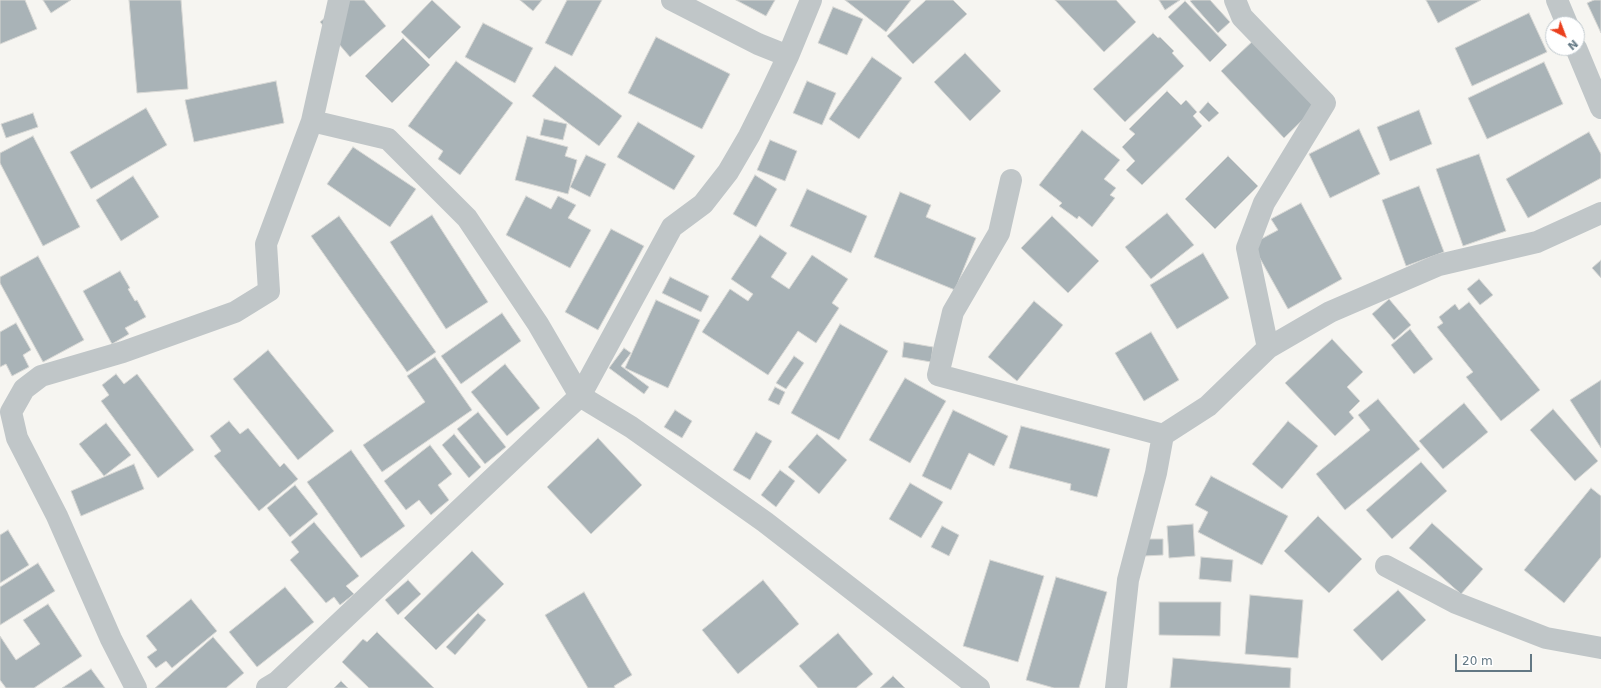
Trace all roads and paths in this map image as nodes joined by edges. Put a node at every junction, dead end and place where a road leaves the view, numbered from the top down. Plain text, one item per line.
1 (340, 0) edge
2 (672, 0) edge
3 (811, 0) edge
4 (1235, 0) edge
5 (1557, 0) edge
6 (1564, 16) edge
7 (788, 56) junction
8 (1579, 56) edge
9 (1601, 108) edge
10 (312, 121) junction
11 (1011, 180) dead end
12 (1601, 213) edge
13 (1268, 348) junction
14 (580, 396) junction
15 (5, 413) edge
16 (1162, 435) junction
17 (1386, 566) dead end
18 (1601, 648) edge
19 (136, 688) edge
20 (267, 688) edge
21 (979, 688) edge
22 (1116, 688) edge

1 - 10 street
2 - 7 street
3 - 7 street
4 - 13 street
5 - 6 street
7 - 14 street
8 - 9 street
10 - 14 street
10 - 15 street
11 - 16 street
12 - 13 street
13 - 16 street
14 - 20 street
14 - 21 street
15 - 19 street
16 - 22 street
17 - 18 street

